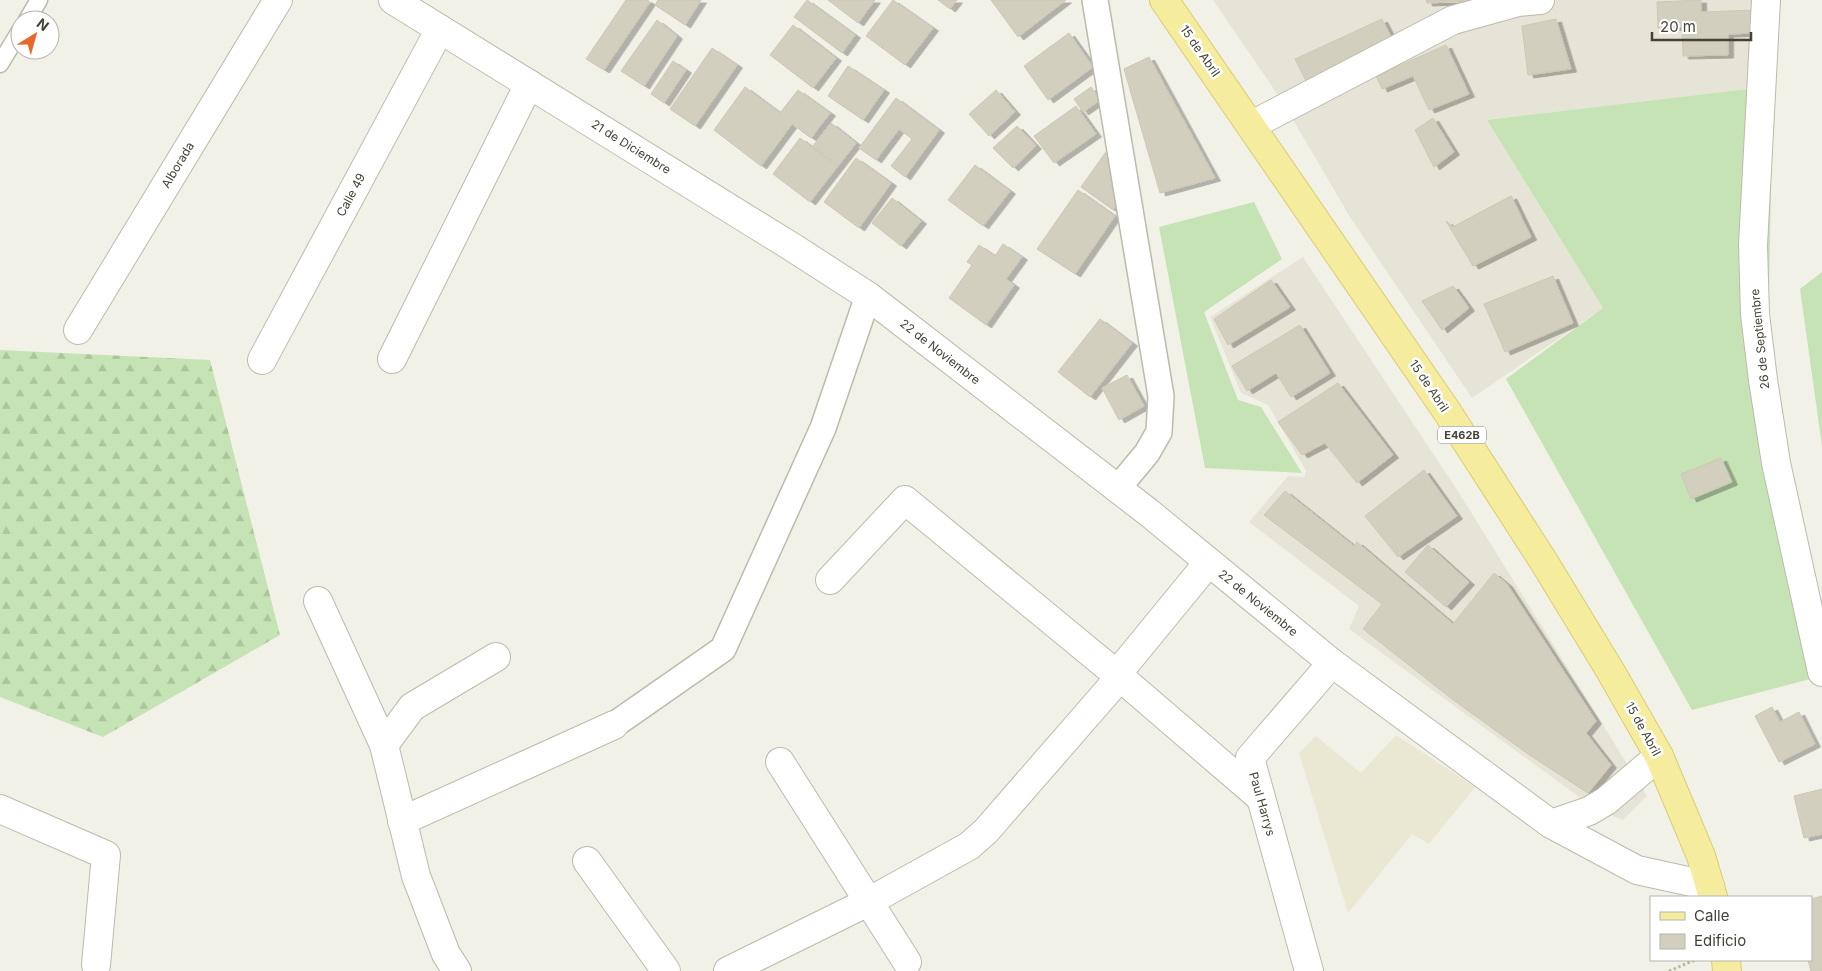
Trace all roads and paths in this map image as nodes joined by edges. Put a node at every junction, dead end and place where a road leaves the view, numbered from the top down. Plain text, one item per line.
1 (278, 0) edge
2 (392, 0) edge
3 (1095, 0) edge
4 (1164, 0) edge
5 (1540, 0) edge
6 (1766, 0) edge
7 (440, 29) junction
8 (10, 48) edge
9 (0, 64) edge
10 (528, 84) junction
11 (1252, 125) junction
12 (868, 296) junction
13 (78, 330) dead end
14 (392, 359) dead end
15 (262, 360) dead end
16 (1117, 489) junction
17 (1208, 563) junction
18 (830, 580) dead end
19 (318, 602) dead end
20 (496, 657) dead end
21 (1332, 663) junction
22 (1822, 672) edge
23 (1118, 675) junction
24 (614, 725) joint
25 (384, 745) junction
26 (1659, 756) junction
27 (780, 762) dead end
28 (1261, 798) junction
29 (0, 809) edge
30 (402, 821) junction
31 (1551, 824) junction
32 (587, 861) dead end
33 (1711, 892) edge
34 (868, 902) junction
35 (1693, 961) edge
36 (907, 962) dead end
37 (96, 965) dead end
38 (457, 971) edge
39 (666, 971) edge
40 (728, 971) edge
41 (1309, 971) edge
42 (1669, 971) edge

1 - 13 street, Alborada
2 - 7 street, 21 de Diciembre
3 - 16 street
4 - 11 main road, 15 de Abril / E462B
5 - 11 street
6 - 22 street, 26 de Septiembre
7 - 10 street, 21 de Diciembre
7 - 15 street, Calle 49
8 - 9 lane
10 - 12 street, 21 de Diciembre
10 - 14 street
11 - 26 main road, 15 de Abril / E462B
12 - 16 street, 22 de Noviembre
12 - 24 street
16 - 17 street, 22 de Noviembre
17 - 21 street, 22 de Noviembre
17 - 23 street
18 - 23 street
19 - 25 street
20 - 25 street
21 - 28 street, Paul Harrys
21 - 31 street, 22 de Noviembre
23 - 28 street
23 - 34 street
24 - 30 street
25 - 30 street
26 - 31 street
26 - 33 main road, 15 de Abril / E462B
27 - 34 street
28 - 41 street, Paul Harrys
29 - 37 street
30 - 38 street
31 - 33 street, 22 de Noviembre
32 - 39 street
34 - 36 street
34 - 40 street
35 - 42 path

